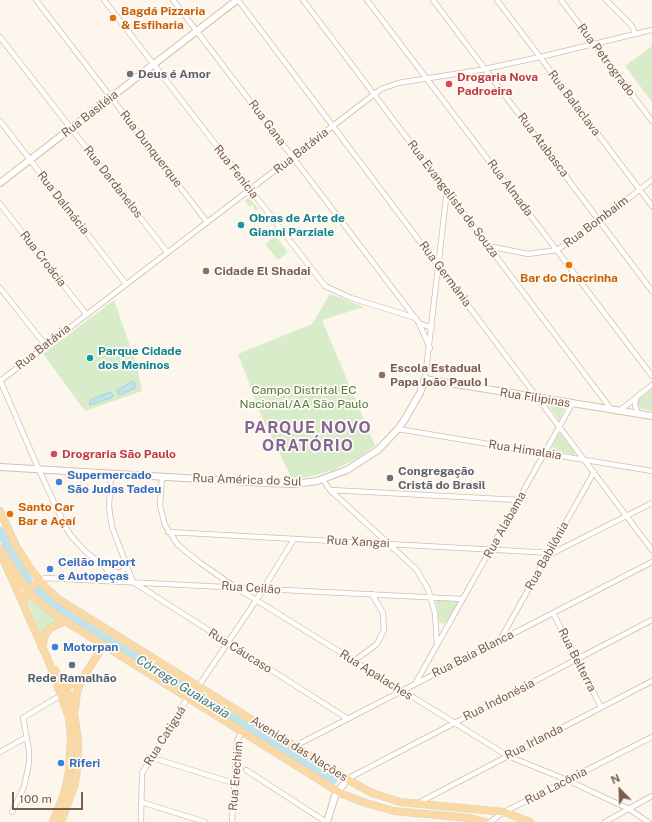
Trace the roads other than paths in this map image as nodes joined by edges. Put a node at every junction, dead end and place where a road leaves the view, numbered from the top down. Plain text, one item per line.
1 (36, 0) edge
2 (104, 0) edge
3 (173, 0) edge
4 (238, 0) edge
5 (303, 0) edge
6 (367, 0) edge
7 (433, 0) edge
8 (497, 0) edge
9 (561, 0) edge
10 (606, 0) edge
11 (652, 30) edge
12 (197, 31) junction
13 (635, 34) junction
14 (0, 37) edge
15 (595, 45) junction
16 (540, 57) junction
17 (154, 65) junction
18 (485, 69) junction
19 (427, 78) junction
20 (375, 94) junction
21 (111, 97) junction
22 (0, 121) edge
23 (652, 121) edge
24 (333, 125) junction
25 (71, 128) junction
26 (293, 157) junction
27 (30, 160) junction
28 (652, 180) edge
29 (0, 183) edge
30 (640, 189) junction
31 (250, 190) junction
32 (447, 190) junction
33 (0, 204) edge
34 (652, 206) edge
35 (599, 220) junction
36 (207, 222) junction
37 (488, 246) junction
38 (557, 250) junction
39 (167, 252) junction
40 (439, 266) junction
41 (126, 284) junction
42 (0, 288) edge
43 (652, 290) edge
44 (86, 314) junction
45 (417, 320) junction
46 (432, 328) junction
47 (46, 346) junction
48 (430, 348) junction
49 (652, 376) edge
50 (425, 379) junction
51 (0, 380) edge
52 (436, 382) junction
53 (652, 385) edge
54 (423, 387) junction
55 (538, 398) junction
56 (636, 398) junction
57 (603, 399) junction
58 (572, 404) junction
59 (599, 408) junction
60 (611, 410) junction
61 (619, 411) junction
62 (638, 414) junction
63 (652, 416) edge
64 (560, 426) junction
65 (398, 430) junction
66 (544, 453) junction
67 (585, 460) junction
68 (0, 467) edge
69 (39, 470) junction
70 (652, 471) edge
71 (594, 472) junction
72 (111, 474) junction
73 (162, 477) junction
74 (323, 480) junction
75 (330, 490) junction
76 (519, 500) junction
77 (652, 503) edge
78 (0, 511) edge
79 (627, 516) junction
80 (168, 532) junction
81 (294, 539) junction
82 (388, 544) junction
83 (0, 550) edge
84 (490, 550) junction
85 (652, 550) edge
86 (549, 553) junction
87 (652, 562) edge
88 (104, 566) junction
89 (126, 567) junction
90 (39, 580) junction
91 (106, 581) junction
92 (133, 582) junction
93 (235, 587) junction
94 (263, 590) junction
95 (28, 591) junction
96 (372, 594) junction
97 (431, 596) junction
98 (463, 598) junction
99 (257, 599) junction
100 (24, 606) junction
101 (552, 613) junction
102 (652, 620) edge
103 (66, 621) junction
104 (500, 640) junction
105 (227, 643) junction
106 (104, 645) junction
107 (437, 645) junction
108 (42, 647) junction
109 (577, 660) junction
110 (354, 661) junction
111 (49, 662) junction
112 (82, 679) junction
113 (652, 681) edge
114 (415, 684) junction
115 (65, 686) junction
116 (198, 687) junction
117 (402, 691) junction
118 (62, 695) junction
119 (188, 697) junction
120 (601, 707) junction
121 (74, 713) junction
122 (348, 719) junction
123 (454, 723) junction
124 (242, 731) junction
125 (27, 737) junction
126 (652, 737) edge
127 (295, 746) junction
128 (0, 752) edge
129 (508, 756) junction
130 (153, 758) junction
131 (246, 770) dead end
132 (347, 779) junction
133 (567, 780) junction
134 (233, 783) junction
135 (338, 791) junction
136 (372, 793) junction
137 (652, 796) edge
138 (141, 802) junction
139 (416, 804) junction
140 (372, 805) junction
141 (629, 809) junction
142 (12, 812) dead end
143 (504, 812) junction
144 (186, 816) junction
145 (53, 822) edge
146 (61, 822) edge
147 (141, 822) edge
148 (186, 822) edge
149 (205, 822) edge
150 (232, 822) edge
151 (326, 822) edge
152 (485, 822) edge
153 (490, 822) edge
154 (530, 822) edge
155 (605, 822) edge
156 (648, 822) edge

1 - 21 street, Rua Dunquerque
2 - 17 street, Rua Fenícia
3 - 12 street, Rua Gana
4 - 12 main road, Rua Basiléia
4 - 24 street, Rua Germânia
5 - 20 street, Rua Evangelista de Souza
6 - 19 street, Rua Almada
7 - 18 street, Rua Atabasca
8 - 16 street, Rua Balaclava
9 - 15 street, Rua Petrogrado
10 - 13 street
11 - 13 street, Rua Batávia
12 - 17 main road, Rua Basiléia
12 - 26 street, Rua Gana
13 - 15 street, Rua Batávia
14 - 25 street, Rua Dardanelos
15 - 16 street, Rua Batávia
15 - 23 street, Rua Petrogrado
16 - 18 street, Rua Batávia
16 - 30 street, Rua Balaclava
17 - 21 main road, Rua Basiléia
17 - 31 street, Rua Fenícia
18 - 19 street, Rua Batávia
18 - 35 street, Rua Atabasca
19 - 20 street, Rua Batávia
19 - 38 street, Rua Almada
20 - 24 street, Rua Batávia
20 - 32 street, Rua Evangelista de Souza
21 - 25 main road, Rua Basiléia
21 - 36 street, Rua Dunquerque
22 - 27 street, Rua Dalmácia
24 - 26 street, Rua Batávia
24 - 40 street, Rua Germânia
25 - 27 main road, Rua Basiléia
25 - 39 street, Rua Dardanelos
26 - 31 street, Rua Batávia
26 - 45 street, Rua Gana
27 - 29 main road, Rua Basiléia
27 - 41 street, Rua Dalmácia
28 - 30 street, Rua Bombaim
30 - 34 street, Rua Balaclava
30 - 35 street, Rua Bombaim
31 - 36 street, Rua Batávia
31 - 45 street, Rua Fenícia
32 - 37 street, Rua Evangelista de Souza
32 - 40 street, Rua América do Sul
33 - 44 street, Rua Croácia
35 - 38 street, Rua Bombaim
35 - 43 street, Rua Atabasca
36 - 39 street, Rua Batávia
37 - 38 street, Rua Bombaim
37 - 57 street, Rua Evangelista de Souza
38 - 49 street, Rua Almada
39 - 41 street, Rua Batávia
40 - 46 street, Rua América do Sul
40 - 55 street, Rua Germânia
41 - 44 street, Rua Batávia
42 - 47 street
44 - 47 street, Rua Batávia
45 - 46 street
45 - 48 street, Rua Gana
46 - 48 street, Rua América do Sul
47 - 51 street, Rua Batávia
48 - 50 street, Rua América do Sul
50 - 52 main road, Rua Filipinas
50 - 54 main road, Rua América do Sul
51 - 69 street
52 - 54 main road, Rua Filipinas
52 - 55 main road, Rua Filipinas
53 - 56 street
54 - 65 main road, Rua América do Sul
55 - 58 main road, Rua Filipinas
55 - 64 street, Rua Germânia
56 - 61 street
56 - 62 street
57 - 59 street
57 - 60 street, Rua Evangelista de Souza
58 - 59 main road, Rua Filipinas
58 - 64 street, Rua Alabama
59 - 60 main road, Rua Filipinas
60 - 61 main road
61 - 62 main road
62 - 63 main road
64 - 66 street, Rua Alabama
64 - 67 street, Rua Germânia
65 - 66 street, Rua Himalaia
65 - 74 main road, Rua América do Sul
66 - 67 street, Rua Himalaia
66 - 76 street, Rua Alabama
67 - 70 street, Rua Himalaia
67 - 71 street, Rua Germânia
68 - 69 main road, Rua América do Sul
69 - 72 main road, Rua América do Sul
69 - 88 street
71 - 79 street, Rua Germânia
71 - 86 street, Rua Babilônia
72 - 73 main road, Rua América do Sul
72 - 89 street
73 - 74 main road, Rua América do Sul
73 - 80 street, Rua Apalaches
74 - 75 street
75 - 76 street
75 - 82 street
76 - 84 street, Rua Alabama
77 - 79 street
78 - 90 main road, Avenida das Nações
79 - 85 street, Rua Germânia
79 - 86 street
80 - 81 street, Rua Xangai
80 - 93 street, Rua Apalaches
81 - 82 street, Rua Xangai
81 - 94 street
82 - 84 street, Rua Xangai
82 - 97 street
83 - 95 main road, Avenida das Nações
83 - 100 main road
84 - 86 street, Rua Xangai
84 - 98 street, Rua Alabama
86 - 104 street, Rua Babilônia
87 - 101 street, Rua Baia Blanca
88 - 89 street
88 - 91 street
89 - 92 street
90 - 91 street, Rua Ceilão
90 - 95 main road
90 - 116 main road, Avenida das Nações
91 - 92 street, Rua Ceilão
92 - 93 street, Rua Ceilão
92 - 105 street, Rua Cáucaso
93 - 94 street, Rua Ceilão
93 - 99 street, Rua Apalaches
94 - 96 street, Rua Ceilão
94 - 99 street
95 - 100 main road
95 - 103 main road, Avenida das Nações
96 - 97 street, Rua Ceilão
96 - 110 street
97 - 98 street, Rua Ceilão
97 - 107 street
98 - 107 street, Rua Alabama
99 - 105 street
99 - 110 street, Rua Apalaches
100 - 108 main road
101 - 104 street, Rua Baia Blanca
101 - 109 street, Rua Belterra
102 - 109 street, Rua Indonésia
103 - 106 main road, Avenida das Nações
103 - 108 main road
104 - 114 street, Rua Baia Blanca
105 - 116 street
105 - 122 street, Rua Cáucaso
106 - 112 main road
106 - 119 main road, Avenida das Nações
107 - 114 street, Rua Alabama
108 - 111 main road
109 - 120 street, Rua Belterra
109 - 123 street, Rua Indonésia
110 - 117 street, Rua Apalaches
111 - 115 main road
111 - 118 main road
112 - 115 main road
112 - 121 main road
113 - 120 street, Rua Irlanda
114 - 117 street, Rua Baia Blanca
115 - 121 main road
116 - 127 main road, Avenida das Nações
117 - 122 street, Rua Baia Blanca
117 - 123 street, Rua Apalaches
118 - 125 street
118 - 145 main road
119 - 124 main road, Avenida das Nações
119 - 130 street, Rua Catiguá
120 - 129 street, Rua Irlanda
121 - 146 main road
122 - 127 street, Rua Baia Blanca
123 - 129 street, Rua Apalaches
123 - 132 street, Rua Indonésia
124 - 134 street, Rua Erechim
124 - 135 main road, Avenida das Nações
125 - 128 street
125 - 142 street
126 - 133 street, Rua Lacônia
127 - 132 main road, Avenida das Nações
129 - 133 street, Rua Apalaches
129 - 139 street, Rua Irlanda
130 - 134 street
130 - 138 street, Rua Catiguá
131 - 151 street
132 - 135 main road
132 - 136 main road, Avenida das Nações
133 - 141 street, Rua Apalaches
133 - 143 street, Rua Lacônia
134 - 150 street, Rua Erechim
135 - 140 main road, Avenida das Nações
135 - 151 main road
136 - 139 main road, Avenida das Nações
136 - 140 main road
137 - 141 street
138 - 144 street
138 - 147 street, Rua Catiguá
139 - 143 main road, Avenida das Nações
140 - 152 main road, Avenida das Nações
141 - 155 street
141 - 156 street, Rua Apalaches
143 - 153 street, Rua Lacônia
143 - 154 main road, Avenida das Nações
144 - 148 street
144 - 149 street

